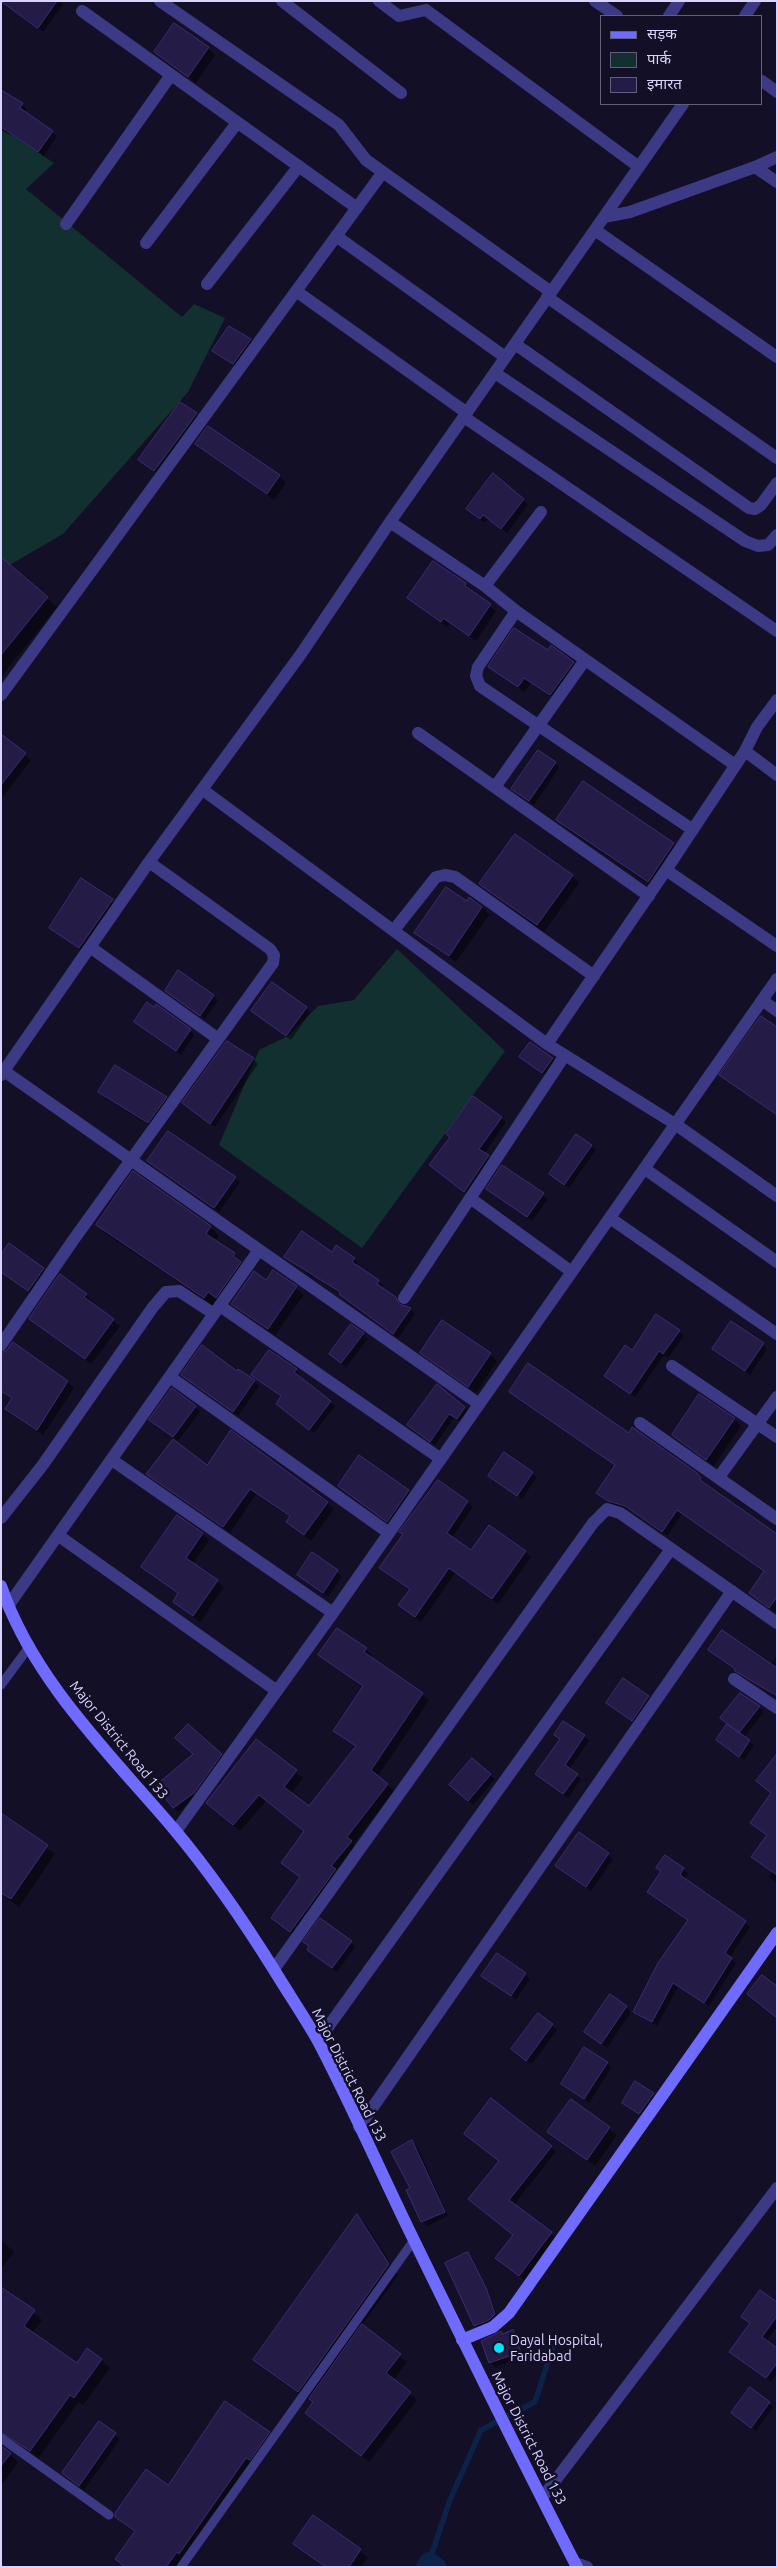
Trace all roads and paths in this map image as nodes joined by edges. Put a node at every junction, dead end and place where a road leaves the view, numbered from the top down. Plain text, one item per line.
1 (160, 1) edge
2 (282, 1) edge
3 (379, 1) edge
4 (679, 1) edge
5 (755, 1) edge
6 (596, 2) edge
7 (429, 6) edge
8 (82, 11) dead end
9 (616, 15) edge
10 (670, 15) edge
11 (746, 15) edge
12 (171, 75) junction
13 (763, 82) edge
14 (777, 92) edge
15 (400, 93) dead end
16 (682, 105) edge
17 (237, 122) junction
18 (777, 157) edge
19 (299, 166) junction
20 (755, 166) junction
21 (639, 167) junction
22 (383, 172) junction
23 (777, 182) edge
24 (357, 208) junction
25 (604, 217) junction
26 (66, 224) dead end
27 (595, 230) junction
28 (336, 236) junction
29 (146, 243) dead end
30 (208, 284) dead end
31 (296, 291) junction
32 (549, 295) junction
33 (515, 344) junction
34 (777, 356) edge
35 (505, 357) junction
36 (494, 373) junction
37 (465, 415) junction
38 (777, 458) edge
39 (775, 490) edge
40 (541, 512) dead end
41 (390, 522) junction
42 (777, 534) edge
43 (485, 586) junction
44 (516, 611) junction
45 (777, 631) edge
46 (585, 660) junction
47 (1, 695) edge
48 (777, 700) edge
49 (540, 724) junction
50 (418, 733) dead end
51 (745, 751) junction
52 (735, 766) junction
53 (777, 775) edge
54 (494, 787) junction
55 (203, 790) junction
56 (693, 830) junction
57 (149, 862) junction
58 (666, 870) junction
59 (649, 896) junction
60 (394, 930) junction
61 (777, 946) edge
62 (90, 947) junction
63 (594, 976) junction
64 (777, 979) edge
65 (762, 1000) junction
66 (777, 1011) edge
67 (217, 1038) junction
68 (547, 1044) junction
69 (565, 1055) junction
70 (3, 1073) edge
71 (676, 1124) junction
72 (131, 1160) junction
73 (645, 1169) junction
74 (777, 1196) edge
75 (470, 1198) junction
76 (610, 1218) junction
77 (259, 1250) junction
78 (777, 1262) edge
79 (572, 1272) junction
80 (404, 1298) dead end
81 (217, 1310) junction
82 (777, 1334) edge
83 (1, 1345) edge
84 (672, 1366) dead end
85 (170, 1377) junction
86 (777, 1397) edge
87 (479, 1404) junction
88 (640, 1424) dead end
89 (758, 1424) junction
90 (777, 1437) edge
91 (441, 1459) junction
92 (112, 1460) junction
93 (719, 1477) junction
94 (1, 1518) edge
95 (777, 1519) edge
96 (389, 1533) junction
97 (59, 1536) junction
98 (671, 1549) junction
99 (1, 1586) edge
100 (732, 1591) junction
101 (8, 1606) junction
102 (333, 1613) junction
103 (777, 1623) edge
104 (29, 1647) junction
105 (734, 1679) dead end
106 (1, 1685) edge
107 (278, 1692) junction
108 (777, 1708) edge
109 (176, 1832) junction
110 (777, 1932) edge
111 (274, 1969) junction
112 (318, 2040) junction
113 (359, 2127) junction
114 (777, 2188) edge
115 (414, 2240) junction
116 (462, 2340) junction
117 (1, 2438) edge
118 (542, 2498) junction
119 (109, 2516) dead end
120 (580, 2566) edge
121 (181, 2567) edge

1 - 22 street
2 - 15 street
3 - 7 street
4 - 10 street
5 - 11 street
6 - 9 street
7 - 21 street
8 - 12 street
12 - 17 street
12 - 26 street
13 - 14 street
16 - 21 street
17 - 19 street
17 - 29 street
18 - 20 street
19 - 24 street
19 - 30 street
20 - 23 street
20 - 25 street
21 - 25 street
22 - 24 street
22 - 32 street
24 - 28 street
25 - 27 street
27 - 32 street
27 - 34 street
28 - 31 street
28 - 35 street
31 - 37 street
31 - 47 street
32 - 33 street
32 - 38 street
33 - 35 street
33 - 39 street
35 - 36 street
36 - 37 street
36 - 42 street
37 - 41 street
37 - 45 street
40 - 43 street
41 - 43 street
41 - 55 street
43 - 44 street
44 - 46 street
44 - 49 street
46 - 49 street
46 - 52 street
48 - 51 street
49 - 54 street
49 - 56 street
50 - 54 street
51 - 52 street
51 - 53 street
52 - 56 street
54 - 59 street
55 - 57 street
55 - 60 street
56 - 58 street
57 - 62 street
57 - 67 street
58 - 59 street
58 - 61 street
59 - 63 street
60 - 63 street
60 - 68 street
62 - 67 street
62 - 70 street
63 - 68 street
64 - 65 street
65 - 66 street
65 - 71 street
67 - 72 street
68 - 69 street
69 - 71 street
69 - 75 street
70 - 72 street
71 - 73 street
71 - 74 street
72 - 77 street
72 - 83 street
73 - 76 street
73 - 78 street
75 - 79 street
75 - 80 street
76 - 79 street
76 - 82 street
77 - 81 street
77 - 87 street
79 - 87 street
81 - 85 street
81 - 91 street
81 - 94 street
84 - 89 street
85 - 92 street
85 - 96 street
86 - 89 street
87 - 91 street
88 - 93 street
89 - 90 street
89 - 93 street
91 - 96 street
92 - 97 street
92 - 102 street
93 - 95 street
96 - 102 street
97 - 101 street
97 - 107 street
98 - 100 street
98 - 111 street
98 - 112 street
99 - 101 main road, Major District Road 133
100 - 103 street
100 - 113 street
101 - 104 main road, Major District Road 133
102 - 107 street
104 - 106 lane
104 - 109 main road, Major District Road 133
105 - 108 street
107 - 109 street
109 - 111 main road, Major District Road 133
110 - 116 main road
111 - 112 main road, Major District Road 133
112 - 113 main road, Major District Road 133
113 - 115 main road, Major District Road 133
114 - 118 street
115 - 116 main road, Major District Road 133
115 - 121 lane
116 - 118 main road, Major District Road 133
117 - 119 lane
118 - 120 main road, Major District Road 133

